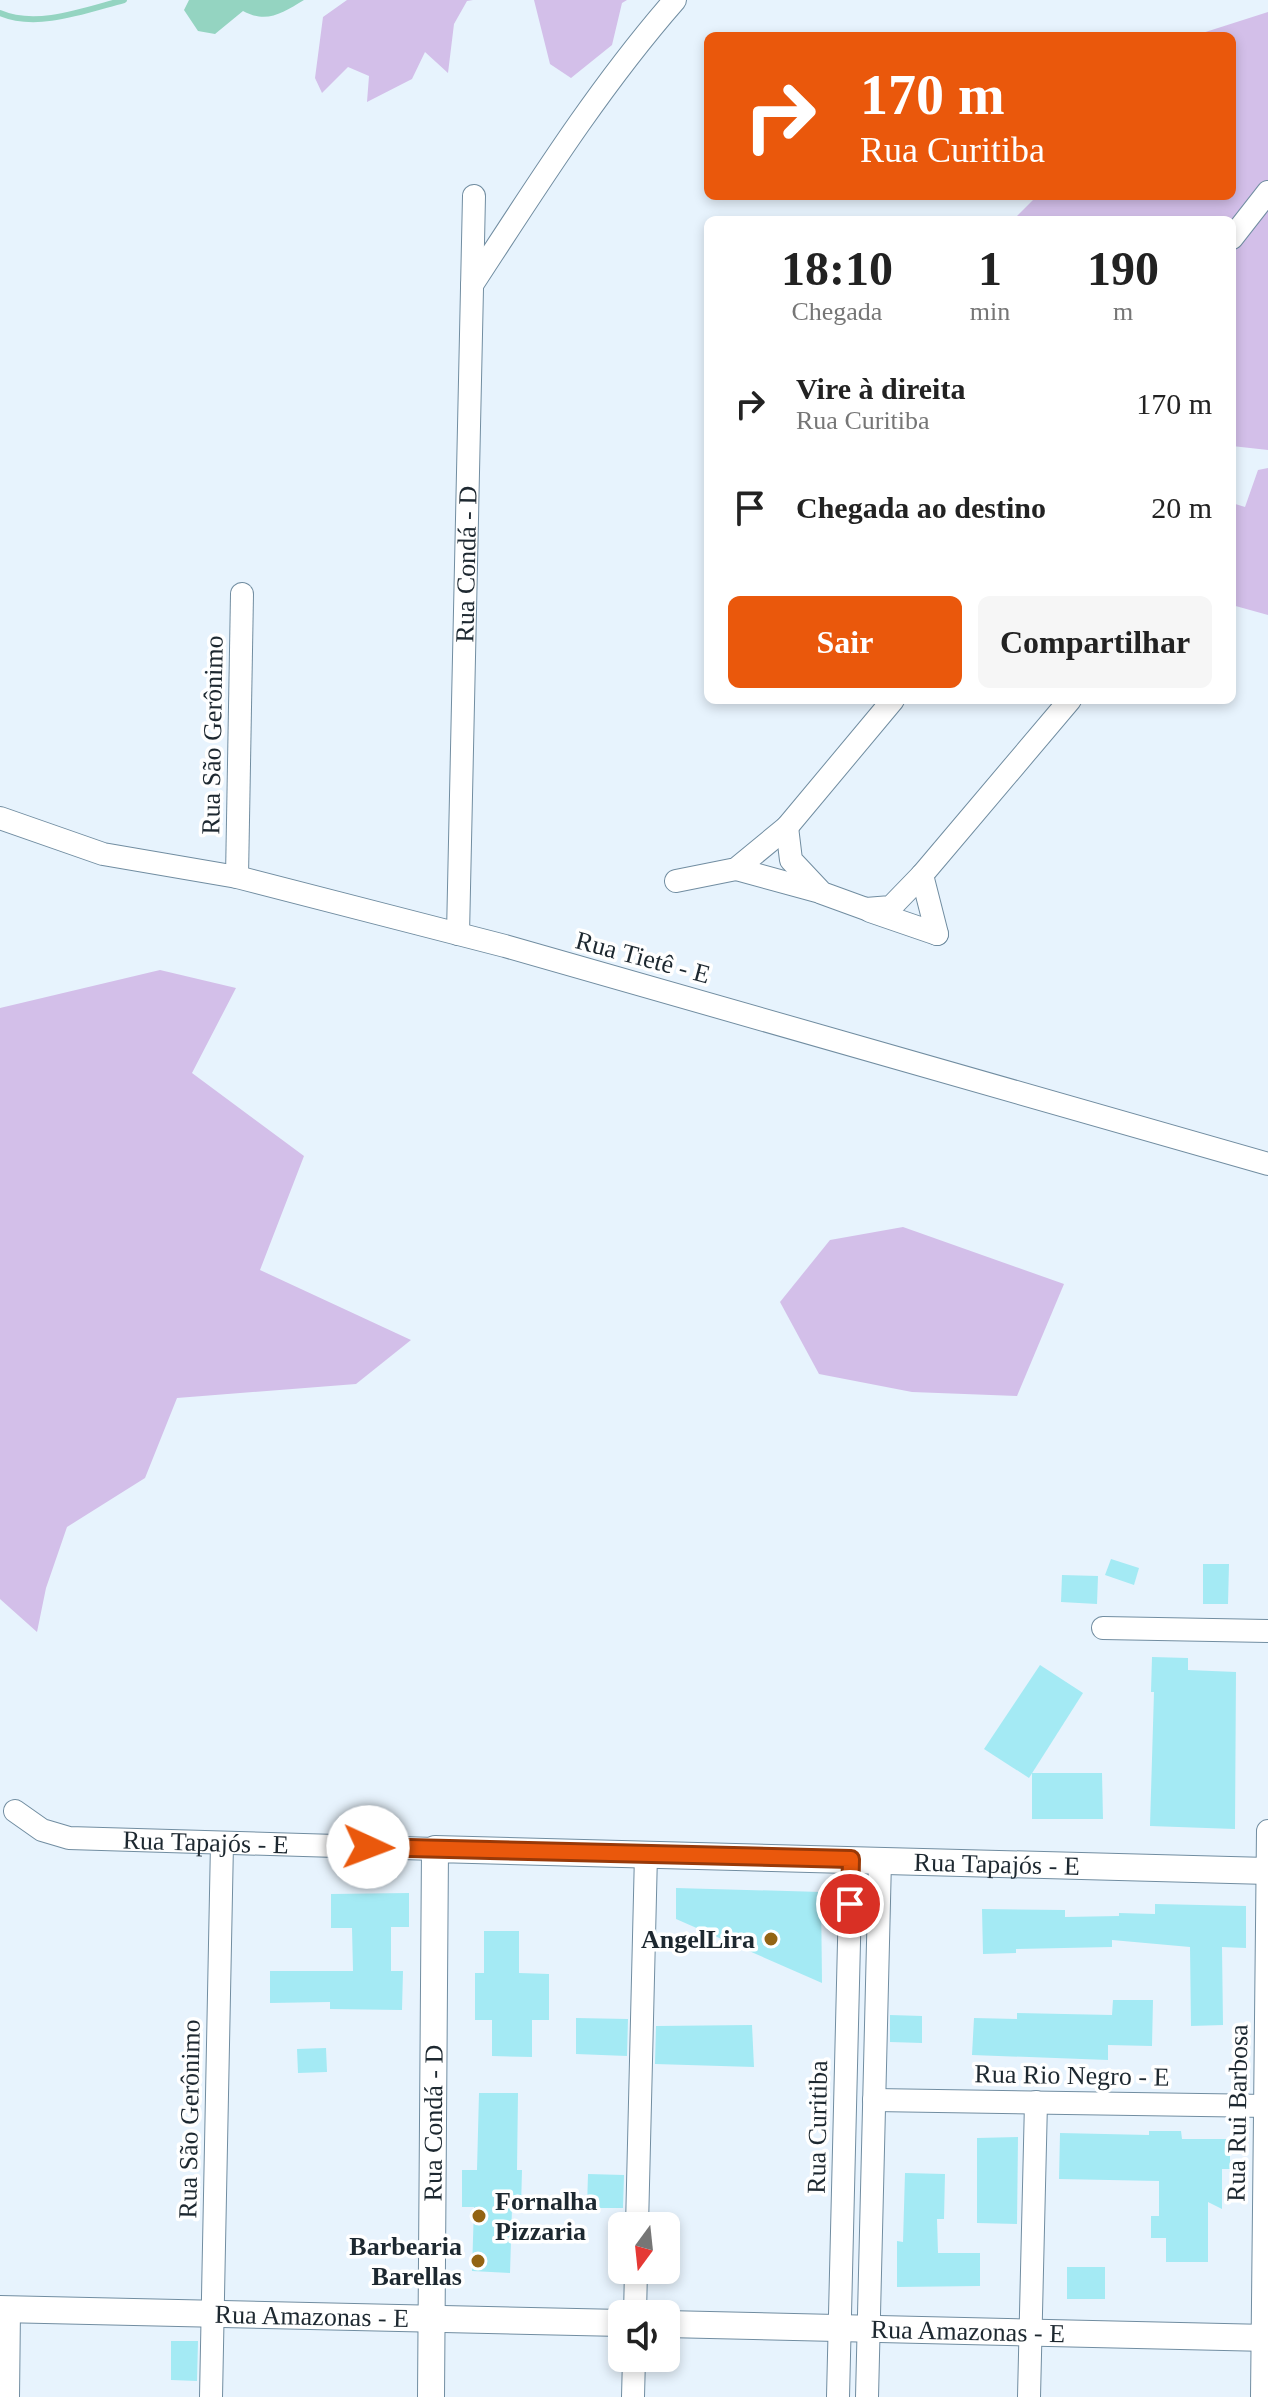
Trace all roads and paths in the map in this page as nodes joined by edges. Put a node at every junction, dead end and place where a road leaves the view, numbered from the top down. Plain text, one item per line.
1 (675, 0) edge
2 (1268, 192) edge
3 (474, 196) dead end
4 (1236, 233) edge
5 (472, 286) junction
6 (242, 594) dead end
7 (890, 704) edge
8 (1067, 704) edge
9 (0, 818) edge
10 (787, 827) junction
11 (736, 869) junction
12 (922, 875) junction
13 (237, 877) junction
14 (676, 881) dead end
15 (822, 893) junction
16 (866, 909) junction
17 (458, 934) junction
18 (1268, 1164) edge
19 (1103, 1628) dead end
20 (1268, 1631) edge
21 (15, 1811) dead end
22 (1268, 1831) edge
23 (222, 1843) junction
24 (435, 1849) junction
25 (646, 1854) junction
26 (851, 1859) junction
27 (880, 1860) junction
28 (1268, 1871) edge
29 (874, 2100) junction
30 (1036, 2102) junction
31 (1266, 2106) edge
32 (637, 2212) edge
33 (5, 2309) edge
34 (213, 2314) junction
35 (432, 2319) junction
36 (608, 2323) edge
37 (680, 2324) edge
38 (839, 2328) junction
39 (868, 2329) junction
40 (1030, 2332) junction
41 (1265, 2338) edge
42 (634, 2372) edge
43 (8, 2397) edge
44 (211, 2397) edge
45 (431, 2397) edge
46 (633, 2397) edge
47 (838, 2397) edge
48 (867, 2397) edge
49 (1029, 2397) edge
50 (1262, 2397) edge

1 - 5 street
2 - 4 street
3 - 5 street, Rua Condá - D
5 - 17 street, Rua Condá - D
6 - 13 street, Rua São Gerônimo
7 - 10 street
8 - 12 street
9 - 13 street, Rua Tietê - E
10 - 11 street
10 - 15 street
11 - 14 street
11 - 15 street
12 - 16 street
12 - 16 street
13 - 17 street, Rua Tietê - E
15 - 16 street
17 - 18 street, Rua Tietê - E
19 - 20 street
21 - 23 street, Rua Tapajós - E
22 - 28 street, Rua Rui Barbosa
23 - 24 street, Rua Tapajós - E
23 - 34 street, Rua São Gerônimo
24 - 25 street, Rua Tapajós - E
24 - 35 street, Rua Condá - D
25 - 26 street, Rua Tapajós - E
25 - 32 street
26 - 27 street, Rua Tapajós - E
26 - 38 street, Rua Curitiba
27 - 28 street, Rua Tapajós - E
27 - 29 street
28 - 31 street, Rua Rui Barbosa
29 - 30 street, Rua Rio Negro - E
29 - 39 street
30 - 31 street, Rua Rio Negro - E
30 - 40 street
31 - 41 street, Rua Rui Barbosa
33 - 34 street, Rua Amazonas - E
33 - 43 street
34 - 35 street, Rua Amazonas - E
34 - 44 street, Rua São Gerônimo
35 - 36 street, Rua Amazonas - E
35 - 45 street, Rua Condá - D
37 - 38 street, Rua Amazonas - E
38 - 39 street, Rua Amazonas - E
38 - 47 street, Rua Curitiba
39 - 40 street, Rua Amazonas - E
39 - 48 street
40 - 41 street, Rua Amazonas - E
40 - 49 street
41 - 50 street, Rua Rui Barbosa
42 - 46 street

